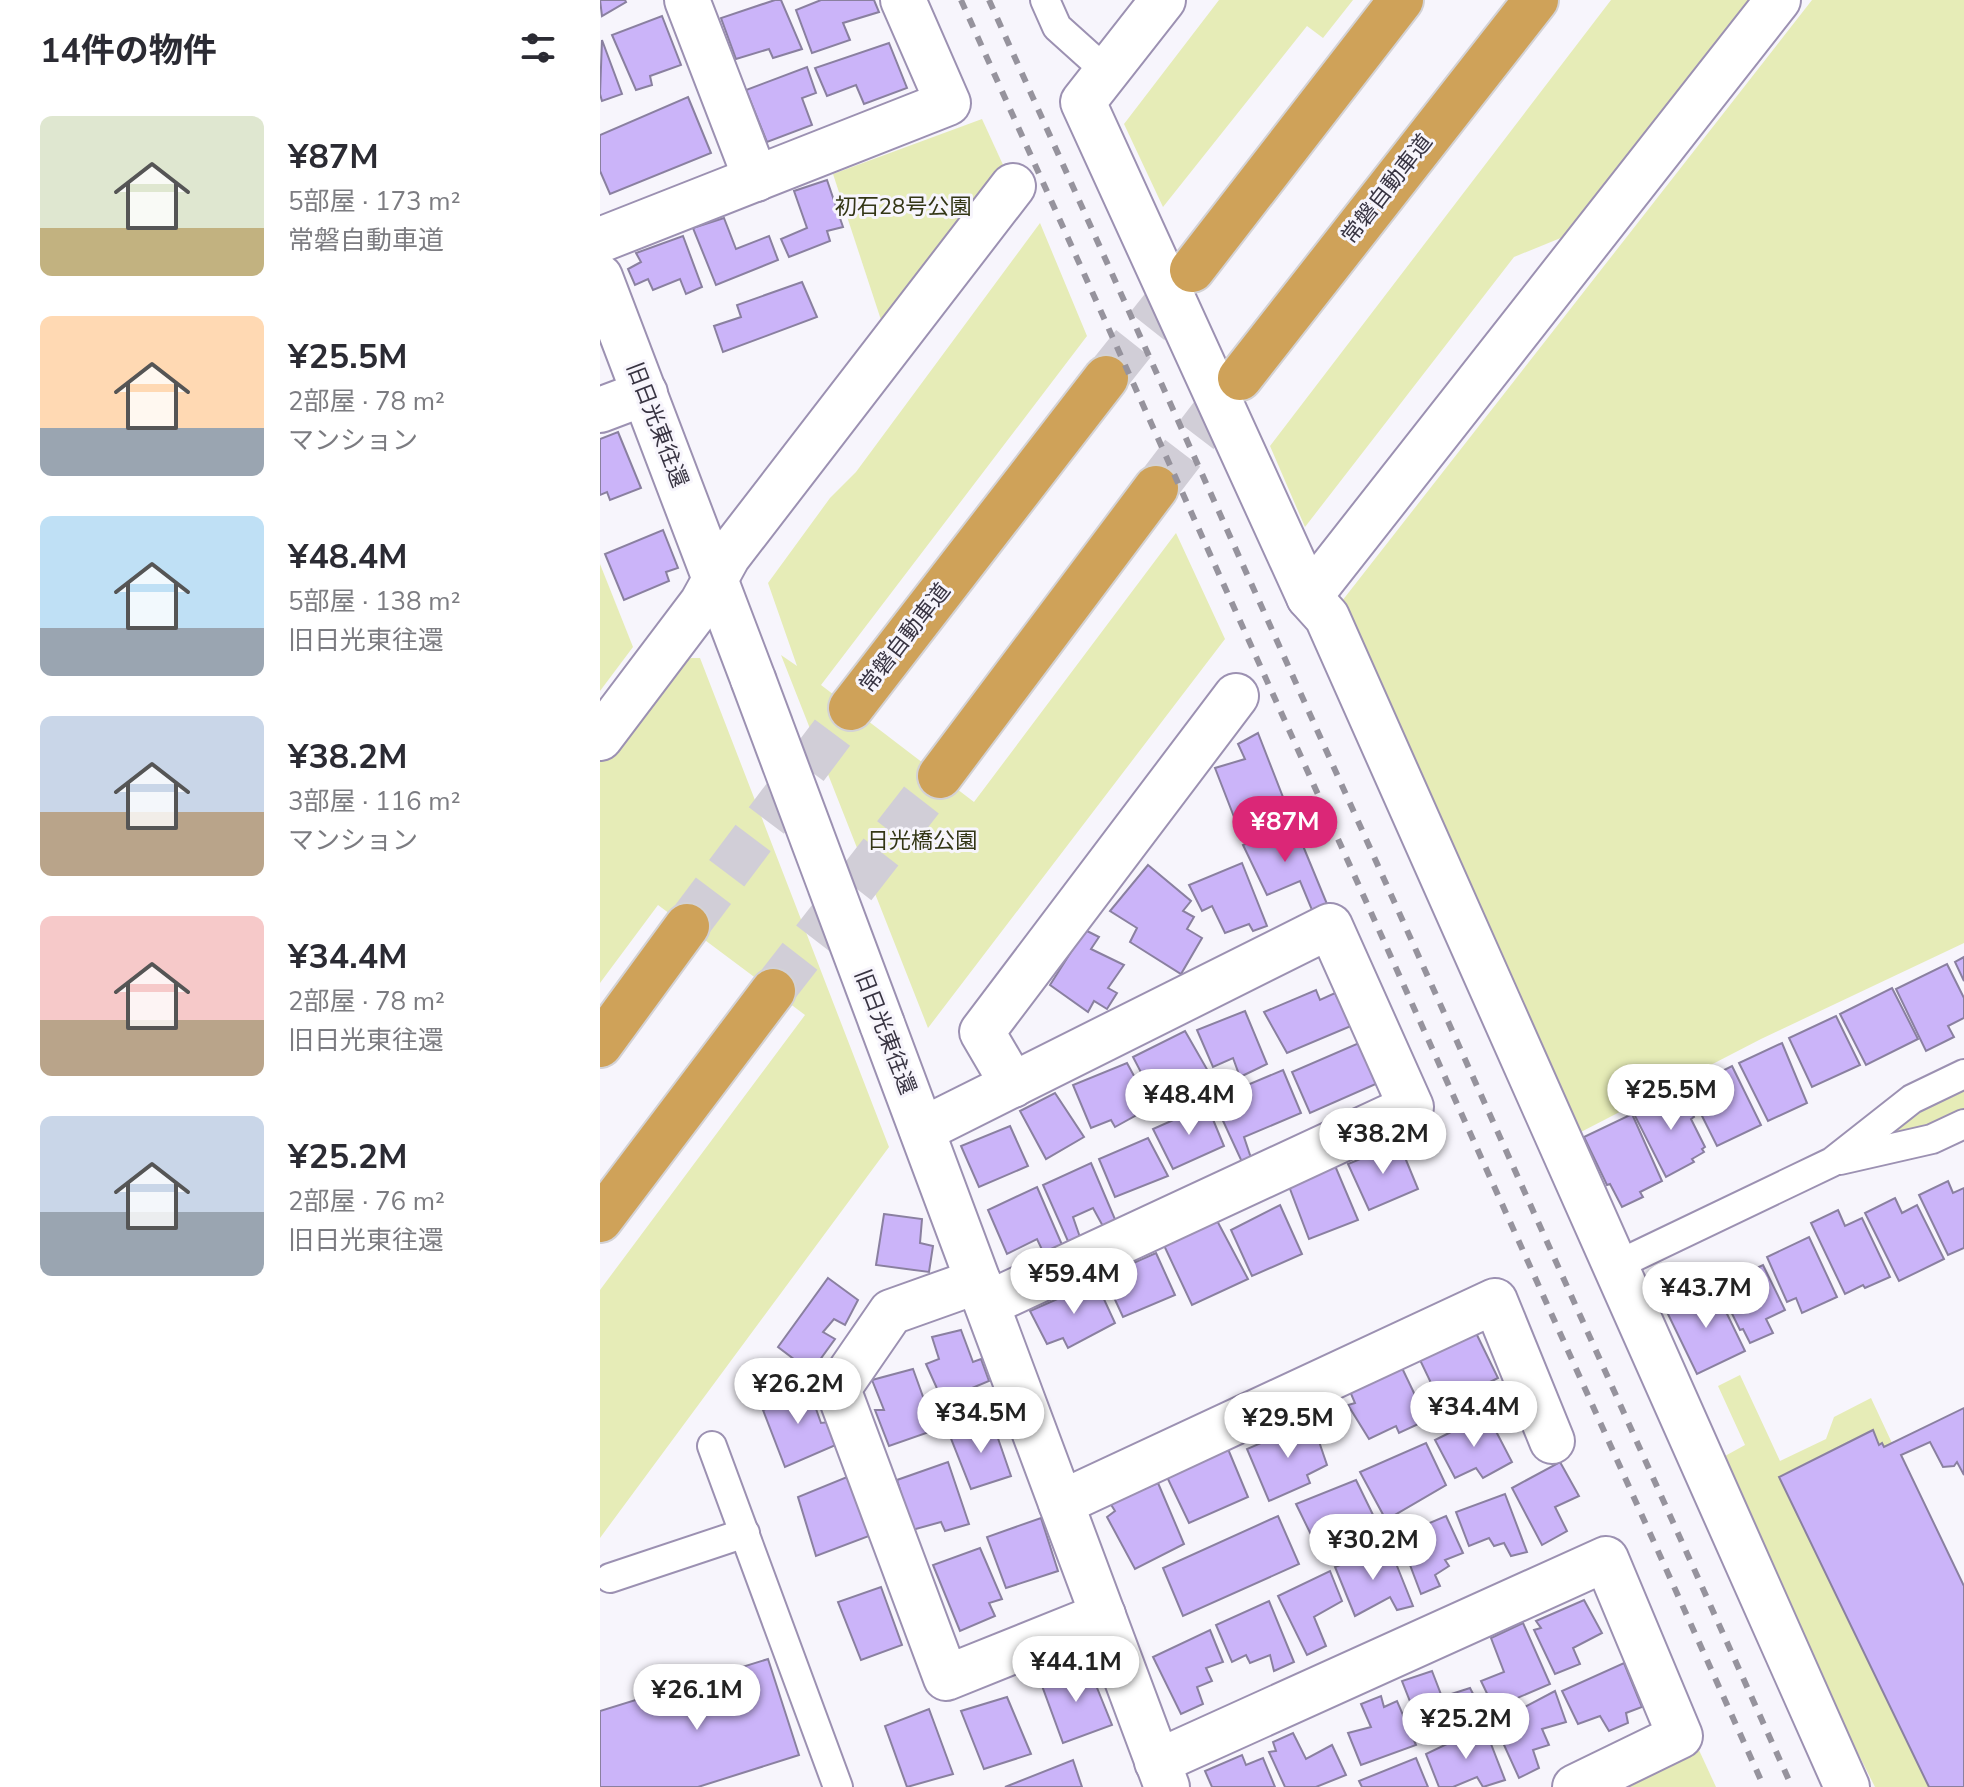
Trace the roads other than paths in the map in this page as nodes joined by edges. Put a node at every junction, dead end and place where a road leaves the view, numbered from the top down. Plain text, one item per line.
1 (687, 0) edge
2 (903, 0) edge
3 (1045, 0) edge
4 (1163, 0) edge
5 (1401, 0) edge
6 (1536, 0) edge
7 (1778, 0) edge
8 (1107, 72) junction
9 (756, 179) junction
10 (1013, 186) dead end
11 (600, 240) edge
12 (1192, 270) tunnel mouth
13 (600, 277) edge
14 (1106, 378) tunnel mouth
15 (1240, 378) tunnel mouth
16 (645, 393) junction
17 (600, 410) edge
18 (1156, 488) tunnel mouth
19 (715, 581) junction
20 (1309, 597) junction
21 (1236, 696) dead end
22 (851, 708) tunnel mouth
23 (600, 738) edge
24 (940, 776) tunnel mouth
25 (687, 926) tunnel mouth
26 (773, 991) tunnel mouth
27 (600, 1045) edge
28 (1964, 1074) edge
29 (1013, 1085) junction
30 (1964, 1124) edge
31 (922, 1130) junction
32 (1832, 1162) junction
33 (600, 1220) edge
34 (1615, 1266) junction
35 (983, 1293) junction
36 (1552, 1441) dead end
37 (712, 1446) dead end
38 (1061, 1503) junction
39 (745, 1533) junction
40 (610, 1578) dead end
41 (1103, 1615) junction
42 (1162, 1775) edge
43 (838, 1787) edge
44 (1575, 1787) edge
45 (1847, 1787) edge

1 - 9 street
2 - 9 street
3 - 8 lane
4 - 8 street
5 - 12 highway
6 - 15 highway, 常磐自動車道
7 - 20 street
8 - 20 street
9 - 11 street
10 - 19 street
13 - 16 street, 旧日光東往還
14 - 22 highway, 常磐自動車道
16 - 17 street
16 - 19 street, 旧日光東往還
18 - 24 highway
19 - 23 street
19 - 31 street, 旧日光東往還, bridge
20 - 34 street
21 - 29 street
25 - 27 highway
26 - 33 highway
28 - 32 lane
29 - 31 street
29 - 35 street
30 - 32 lane
31 - 35 street, 旧日光東往還
32 - 34 lane
34 - 45 street
35 - 38 street, 旧日光東往還
35 - 41 street
36 - 38 street
37 - 39 lane
38 - 41 street, 旧日光東往還
39 - 40 lane
39 - 43 lane
41 - 42 street, 旧日光東往還
42 - 44 street

